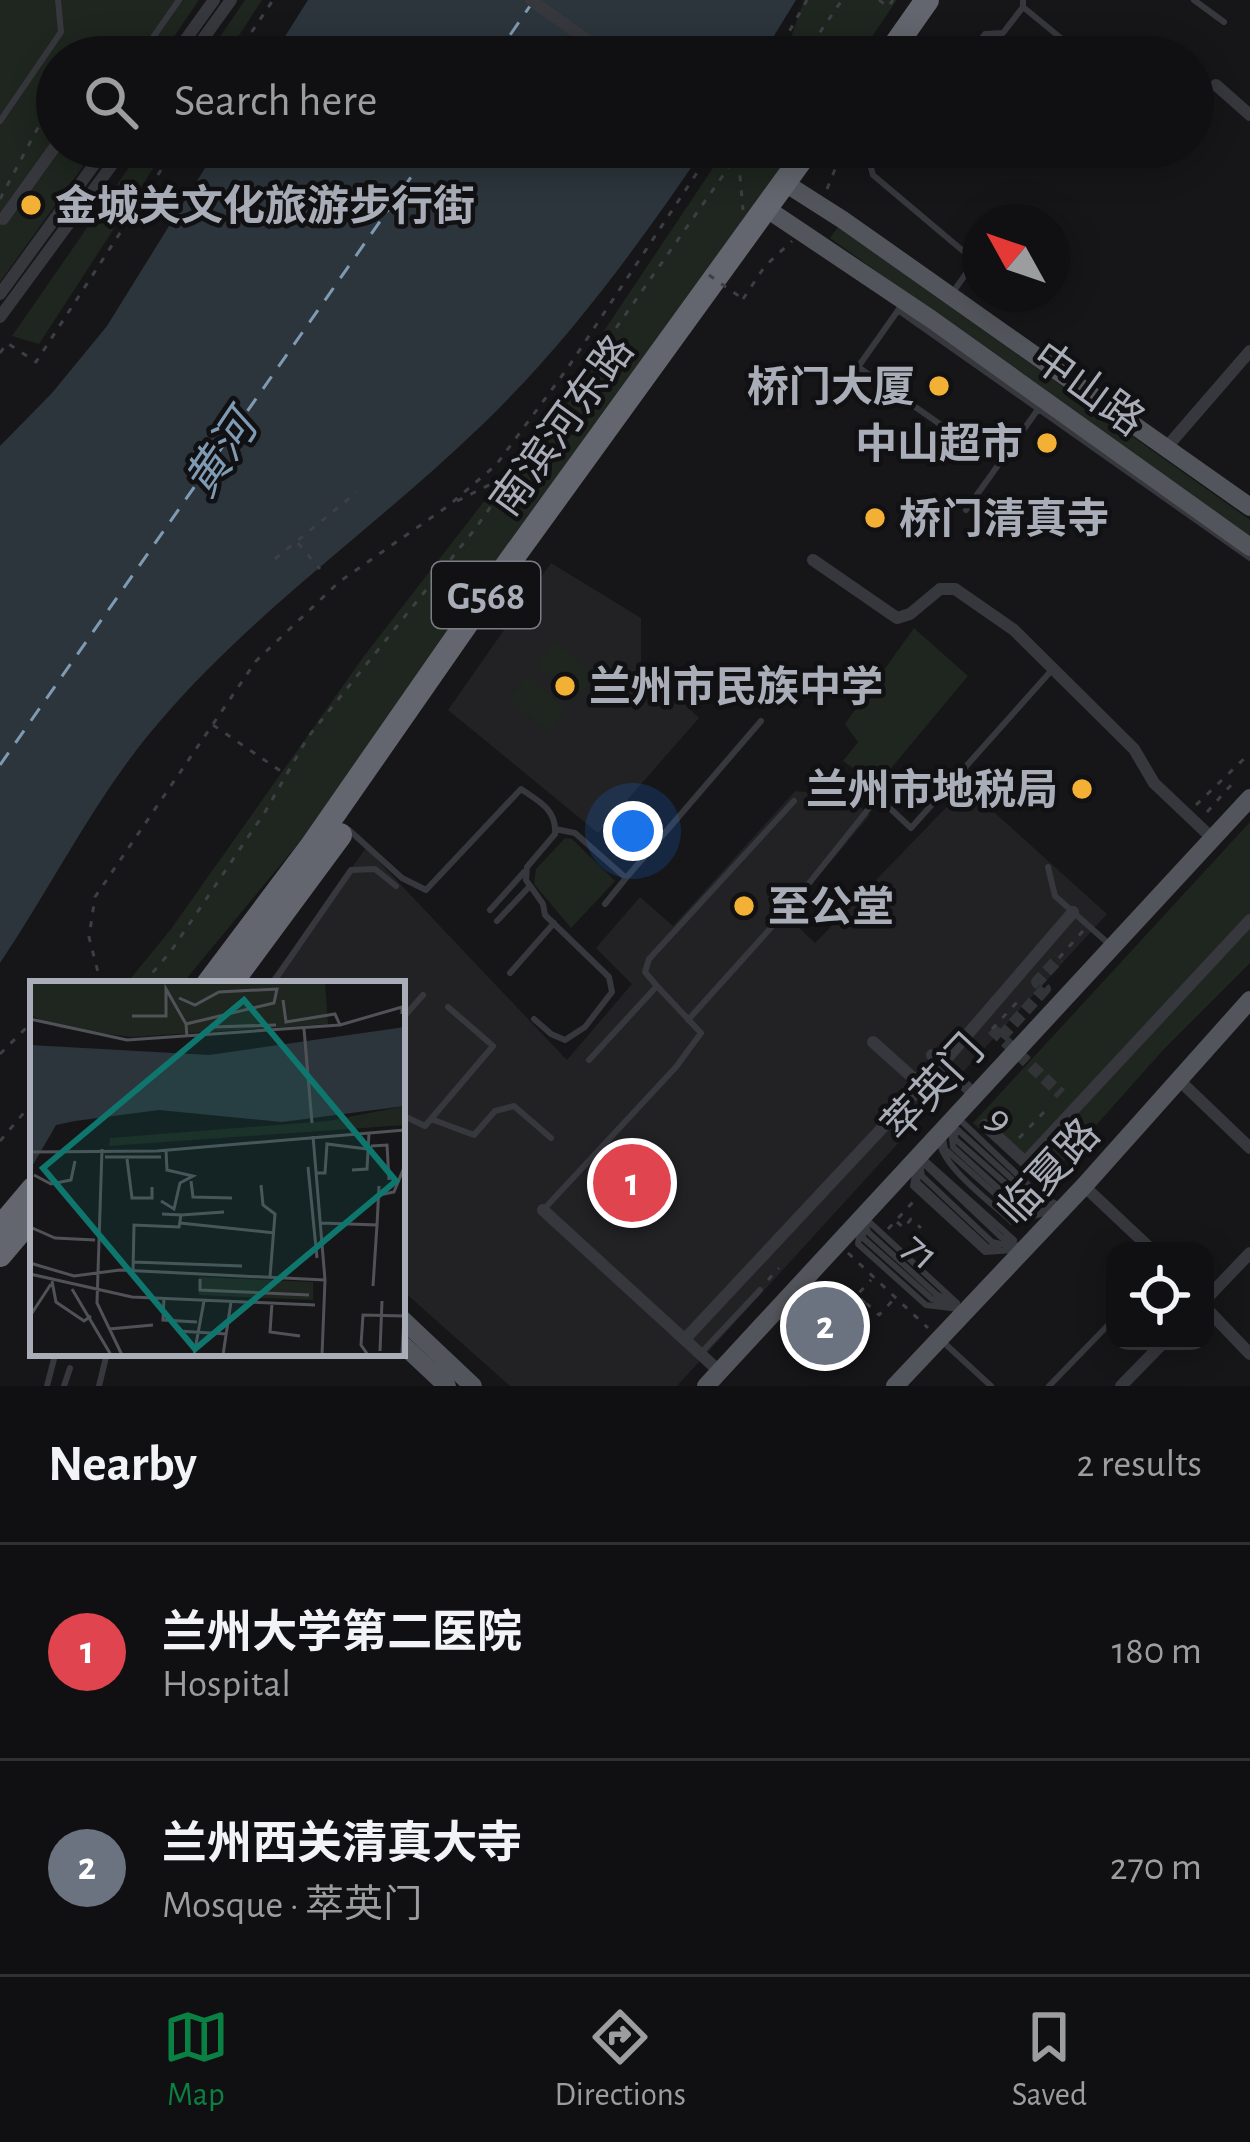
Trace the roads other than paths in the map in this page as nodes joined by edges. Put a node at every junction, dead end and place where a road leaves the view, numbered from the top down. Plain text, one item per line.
1 (58, 0) edge
2 (179, 0) edge
3 (214, 0) edge
4 (230, 0) edge
5 (531, 0) edge
6 (913, 0) edge
7 (927, 0) edge
8 (1194, 0) edge
9 (1023, 3) edge
10 (1224, 22) dead end
11 (58, 36) edge
12 (155, 36) edge
13 (188, 36) edge
14 (205, 36) edge
15 (582, 36) edge
16 (888, 36) edge
17 (902, 36) edge
18 (983, 36) edge
19 (1060, 36) edge
20 (36, 68) edge
21 (1216, 85) dead end
22 (1250, 114) edge
23 (0, 121) edge
24 (39, 168) edge
25 (92, 168) edge
26 (109, 168) edge
27 (800, 168) edge
28 (812, 168) edge
29 (871, 168) edge
30 (791, 186) junction
31 (2, 219) edge
32 (774, 219) junction
33 (0, 294) edge
34 (951, 296) junction
35 (901, 306) junction
36 (0, 317) edge
37 (1250, 351) edge
38 (1042, 405) junction
39 (944, 427) dead end
40 (1166, 448) junction
41 (1250, 507) edge
42 (966, 510) dead end
43 (1250, 548) edge
44 (1250, 558) edge
45 (813, 560) dead end
46 (1052, 669) junction
47 (760, 721) dead end
48 (1250, 798) edge
49 (794, 801) dead end
50 (346, 827) junction
51 (555, 829) junction
52 (1213, 839) junction
53 (1048, 867) dead end
54 (524, 872) junction
55 (626, 878) junction
56 (396, 886) dead end
57 (529, 886) junction
58 (605, 904) dead end
59 (490, 910) dead end
60 (1073, 913) junction
61 (1250, 920) edge
62 (497, 921) dead end
63 (554, 923) junction
64 (1112, 947) junction
65 (511, 973) dead end
66 (210, 981) edge
67 (232, 981) edge
68 (274, 981) edge
69 (657, 986) junction
70 (1009, 986) junction
71 (423, 995) dead end
72 (1021, 998) road end
73 (1250, 1000) edge
74 (448, 1007) dead end
75 (405, 1016) edge
76 (534, 1019) dead end
77 (688, 1020) junction
78 (873, 1042) dead end
79 (589, 1060) dead end
80 (937, 1060) junction
81 (1179, 1080) junction
82 (922, 1086) junction
83 (974, 1094) junction
84 (955, 1114) junction
85 (405, 1116) edge
86 (431, 1118) junction
87 (985, 1125) dead end
88 (551, 1138) dead end
89 (1250, 1148) edge
90 (919, 1155) junction
91 (1084, 1186) junction
92 (30, 1193) edge
93 (1063, 1208) junction
94 (543, 1210) joint
95 (862, 1216) junction
96 (30, 1220) edge
97 (0, 1228) edge
98 (1143, 1242) edge
99 (1025, 1249) junction
100 (1250, 1253) edge
101 (0, 1255) edge
102 (760, 1289) road end
103 (1214, 1293) edge
104 (965, 1310) junction
105 (1214, 1313) edge
106 (405, 1322) edge
107 (1106, 1327) edge
108 (405, 1337) edge
109 (938, 1337) junction
110 (685, 1340) junction
111 (405, 1347) edge
112 (1156, 1350) edge
113 (701, 1354) junction
114 (1250, 1354) edge
115 (106, 1356) edge
116 (402, 1356) edge
117 (54, 1359) dead end
118 (70, 1368) dead end
119 (713, 1378) edge
120 (47, 1386) edge
121 (64, 1386) edge
122 (99, 1386) edge
123 (435, 1386) edge
124 (447, 1386) edge
125 (458, 1386) edge
126 (472, 1386) edge
127 (895, 1386) edge
128 (991, 1386) edge
129 (1049, 1386) edge
130 (1121, 1386) edge

1 - 11 lane
2 - 12 lane
3 - 13 street
4 - 14 street
5 - 15 street
6 - 16 highway
7 - 17 highway
8 - 10 lane
9 - 18 lane
9 - 19 lane
20 - 23 lane
21 - 22 street
24 - 31 street
25 - 33 street
26 - 36 street
27 - 30 highway, 南滨河东路 / G568
28 - 30 highway, 南滨河东路 / G568
29 - 34 lane
30 - 32 highway, 南滨河东路 / G568
30 - 34 main road, 中山路
32 - 35 main road, 中山路
32 - 50 highway, 南滨河东路 / G568
32 - 66 highway, 南滨河东路 / G568
34 - 40 main road, 中山路
35 - 38 main road, 中山路
35 - 39 lane
37 - 40 street
38 - 42 lane
38 - 43 main road, 中山路
38 - 44 lane
40 - 41 main road, 中山路
45 - 46 street
46 - 52 street
46 - 77 lane
47 - 55 lane
48 - 52 main road, 萃英门
49 - 69 lane
50 - 51 lane
50 - 67 highway, 南滨河东路 / G568
51 - 54 lane
51 - 55 lane
52 - 64 main road, 萃英门
53 - 60 lane
54 - 57 lane
54 - 59 lane
55 - 58 lane
56 - 68 lane
57 - 62 lane
57 - 63 lane
60 - 64 lane
60 - 70 street
61 - 87 street
63 - 65 lane
63 - 76 lane
64 - 83 main road, 萃英门
69 - 77 lane
69 - 79 lane
70 - 72 street
70 - 80 street
71 - 75 lane
73 - 81 main road, 临夏路
74 - 86 lane
77 - 94 lane
78 - 82 street
80 - 82 street
80 - 83 street
81 - 89 street
81 - 91 main road, 临夏路
82 - 110 street
83 - 84 main road, 萃英门
84 - 90 main road, 萃英门
84 - 93 lane
84 - 93 lane
84 - 93 lane
85 - 86 lane
86 - 88 lane
90 - 95 main road, 萃英门
90 - 99 lane
90 - 99 lane
91 - 93 main road, 临夏路
91 - 98 street
92 - 97 highway
93 - 99 main road, 临夏路
94 - 110 street
95 - 104 lane
95 - 104 lane
95 - 119 main road, 萃英门
96 - 101 highway
99 - 104 main road, 临夏路
100 - 103 street
102 - 113 lane
104 - 109 main road, 临夏路
105 - 114 street
106 - 126 main road
107 - 129 lane
108 - 125 main road
109 - 127 main road, 临夏路
109 - 128 lane
110 - 113 street
111 - 124 main road
112 - 130 street
113 - 119 street
115 - 122 lane
116 - 123 main road
117 - 120 lane
118 - 121 lane

